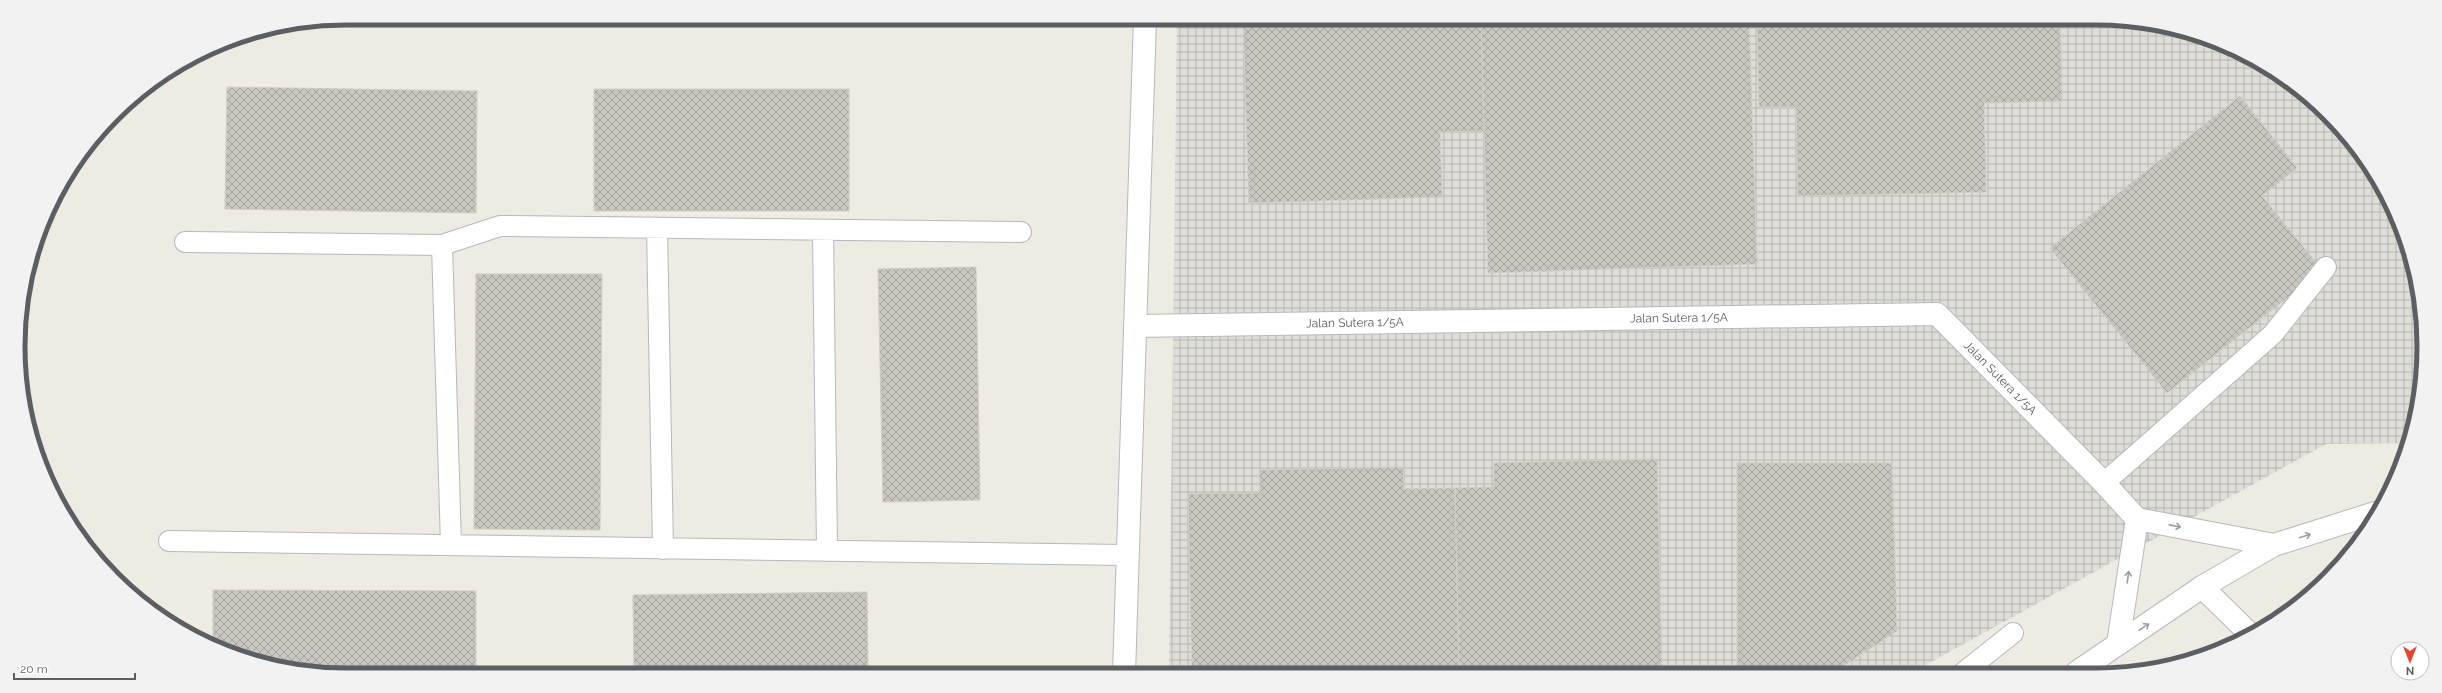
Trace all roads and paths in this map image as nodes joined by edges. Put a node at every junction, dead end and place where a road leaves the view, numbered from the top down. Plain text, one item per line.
1 (1145, 25) edge
2 (657, 228) junction
3 (822, 230) junction
4 (1020, 232) dead end
5 (185, 242) dead end
6 (442, 245) junction
7 (2326, 267) dead end
8 (1135, 326) junction
9 (2104, 483) junction
10 (2369, 515) edge
11 (2137, 519) junction
12 (169, 541) dead end
13 (451, 545) junction
14 (2274, 545) junction
15 (664, 549) junction
16 (827, 551) junction
17 (1126, 555) junction
18 (2202, 587) junction
19 (2246, 630) edge
20 (2013, 633) dead end
21 (2118, 644) junction
22 (1124, 668) edge
23 (1969, 668) edge
24 (2083, 668) edge

1 - 8 street
2 - 3 lane
2 - 6 lane
2 - 15 lane
3 - 4 lane
3 - 16 lane
5 - 6 lane
6 - 13 lane
7 - 9 lane
8 - 9 street, Jalan Sutera 1/5A
8 - 17 street
9 - 11 street, Jalan Sutera 1/5A
14 -> 10 street
11 -> 14 street
21 -> 11 street
12 - 13 lane
13 - 15 lane
14 - 18 street
15 - 16 lane
16 - 17 lane
17 - 22 street
18 - 19 street
21 -> 18 street
20 - 23 lane
21 - 24 street

